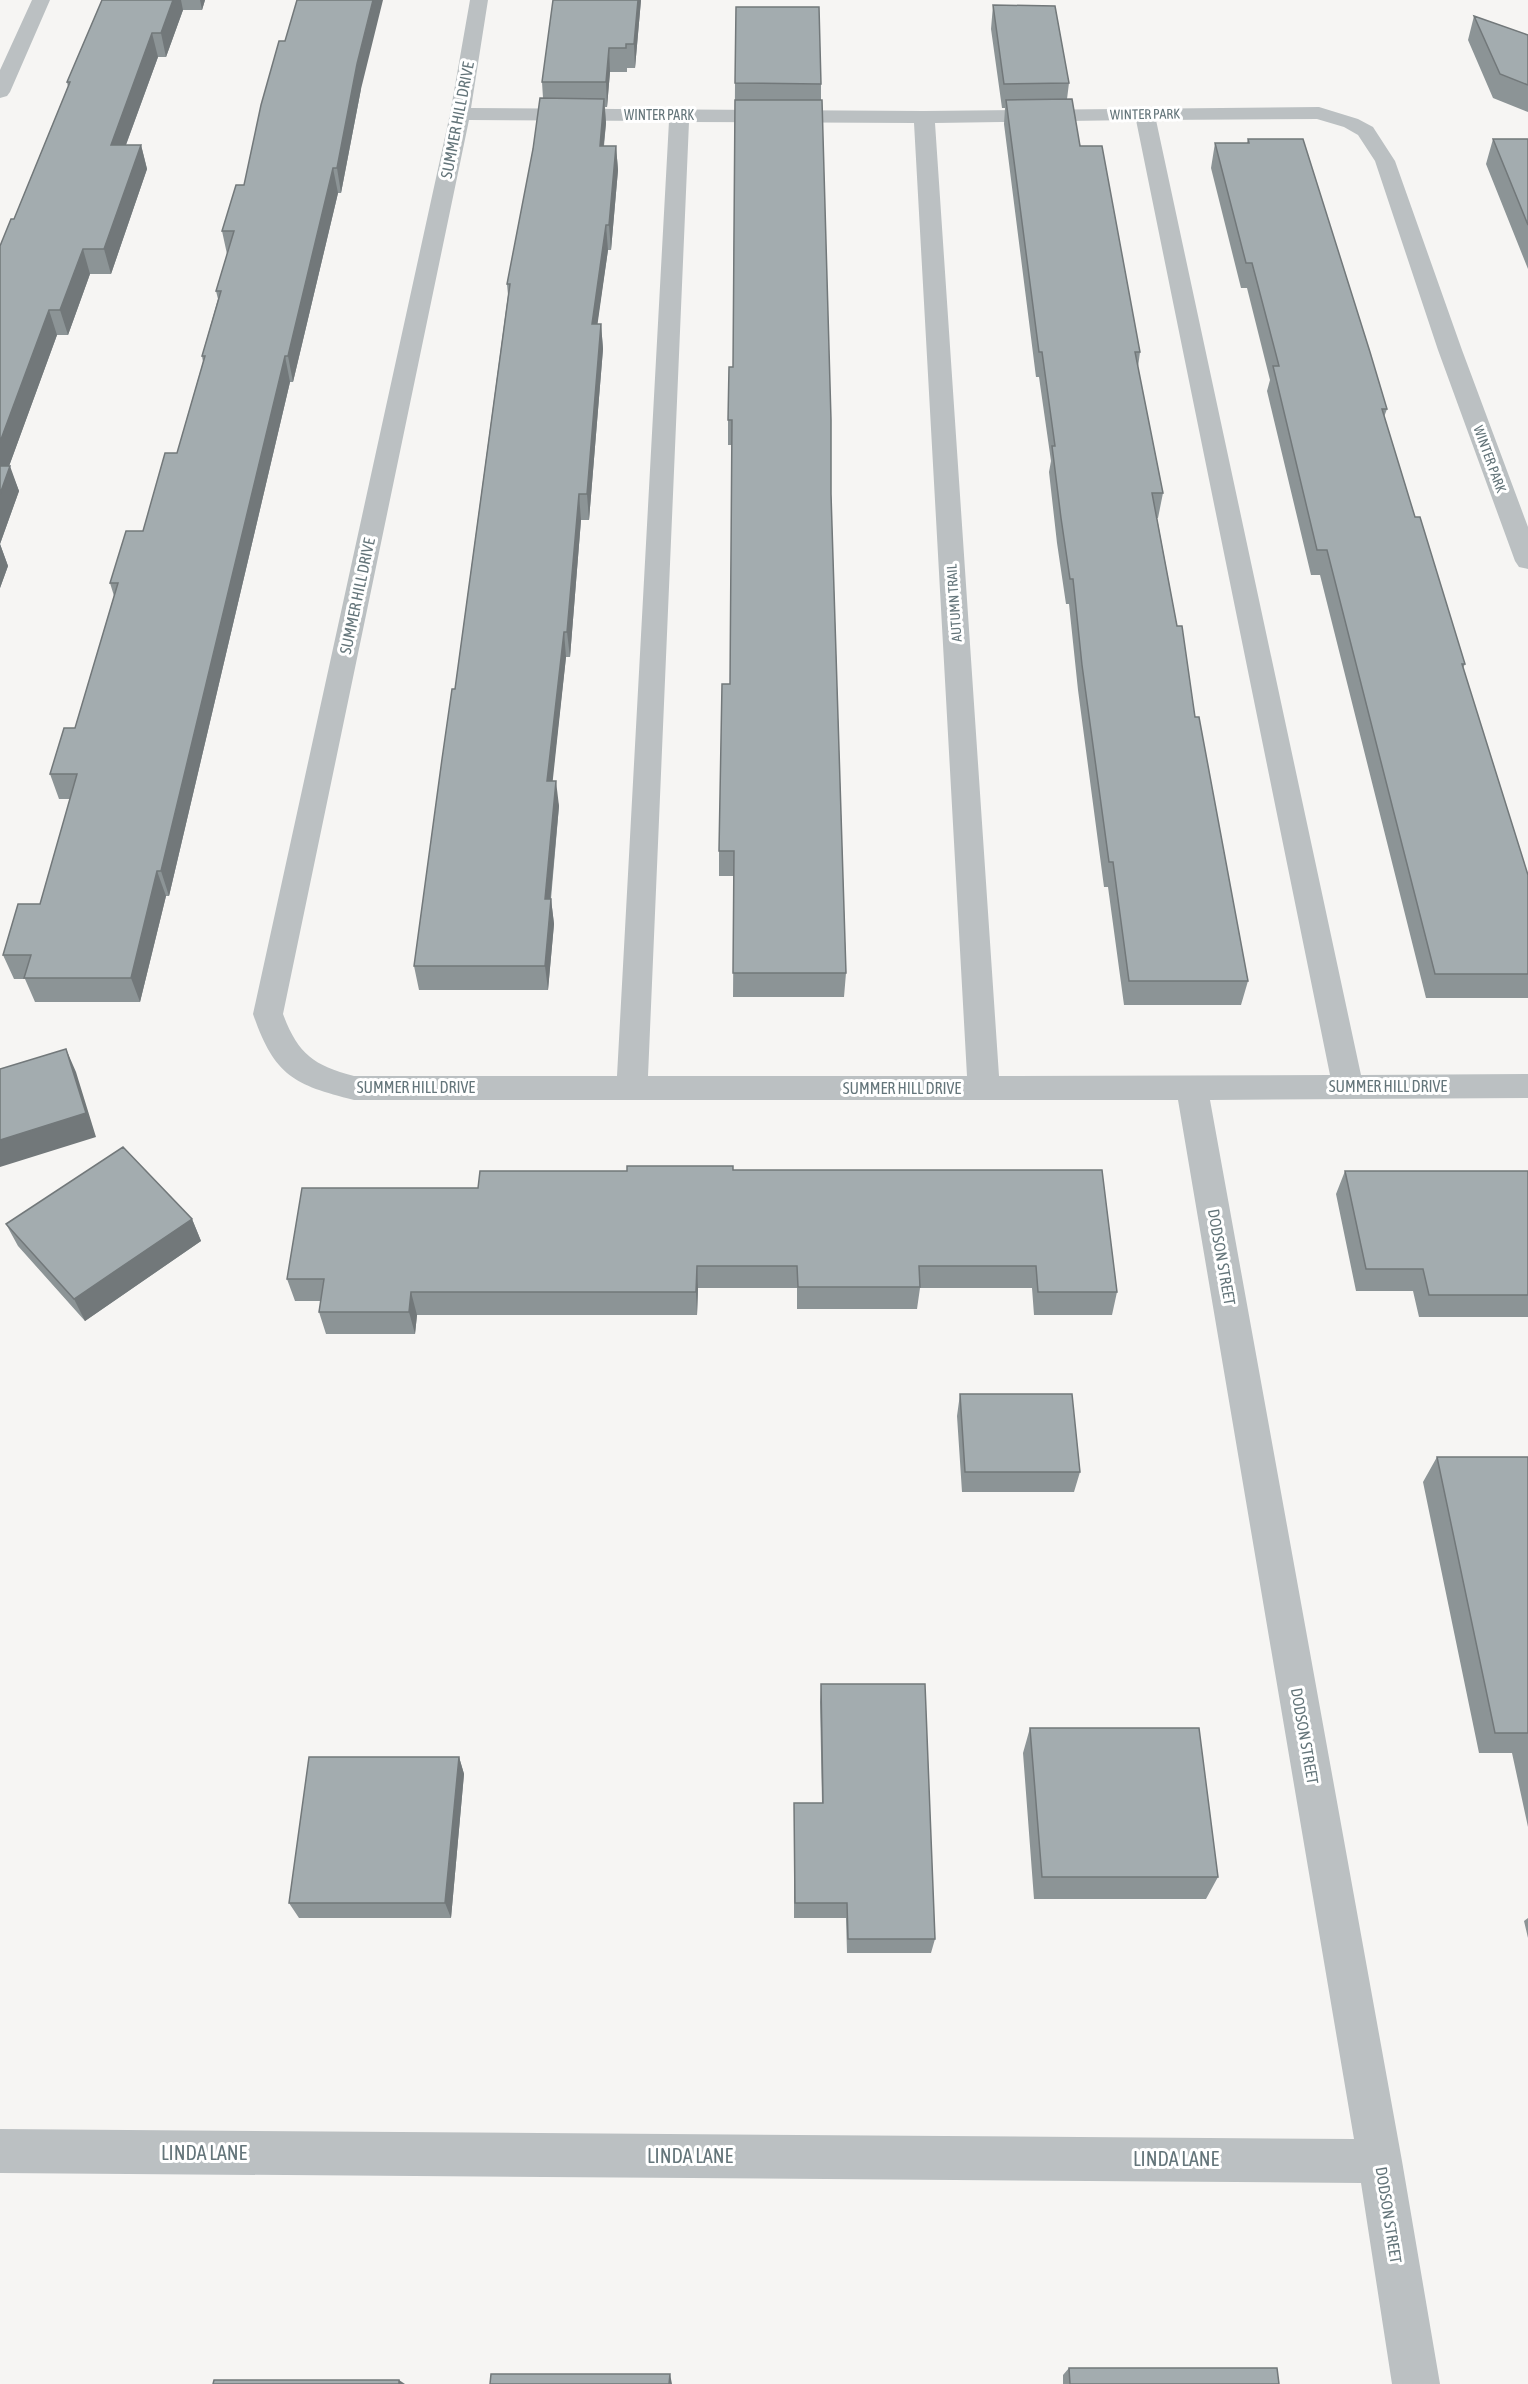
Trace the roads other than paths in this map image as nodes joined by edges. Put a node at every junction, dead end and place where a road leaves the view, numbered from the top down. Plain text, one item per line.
1 (41, 0) edge
2 (479, 0) edge
3 (0, 92) edge
4 (460, 114) junction
5 (1144, 114) junction
6 (679, 115) junction
7 (924, 117) junction
8 (1528, 561) edge
9 (1348, 1086) junction
10 (1528, 1086) edge
11 (632, 1088) junction
12 (984, 1089) junction
13 (1192, 1089) junction
14 (0, 2151) edge
15 (1380, 2161) junction
16 (1416, 2384) edge

1 - 3 street
2 - 4 street, SUMMER HILL DRIVE
4 - 6 street, WINTER PARK
4 - 11 street, SUMMER HILL DRIVE
5 - 7 street, WINTER PARK
5 - 8 street, WINTER PARK
5 - 9 street
6 - 7 street, WINTER PARK
6 - 11 street
7 - 12 street, AUTUMN TRAIL
9 - 10 street, SUMMER HILL DRIVE
9 - 13 street, SUMMER HILL DRIVE
11 - 12 street, SUMMER HILL DRIVE
12 - 13 street, SUMMER HILL DRIVE
13 - 15 street, DODSON STREET
14 - 15 street, LINDA LANE
15 - 16 street, DODSON STREET

